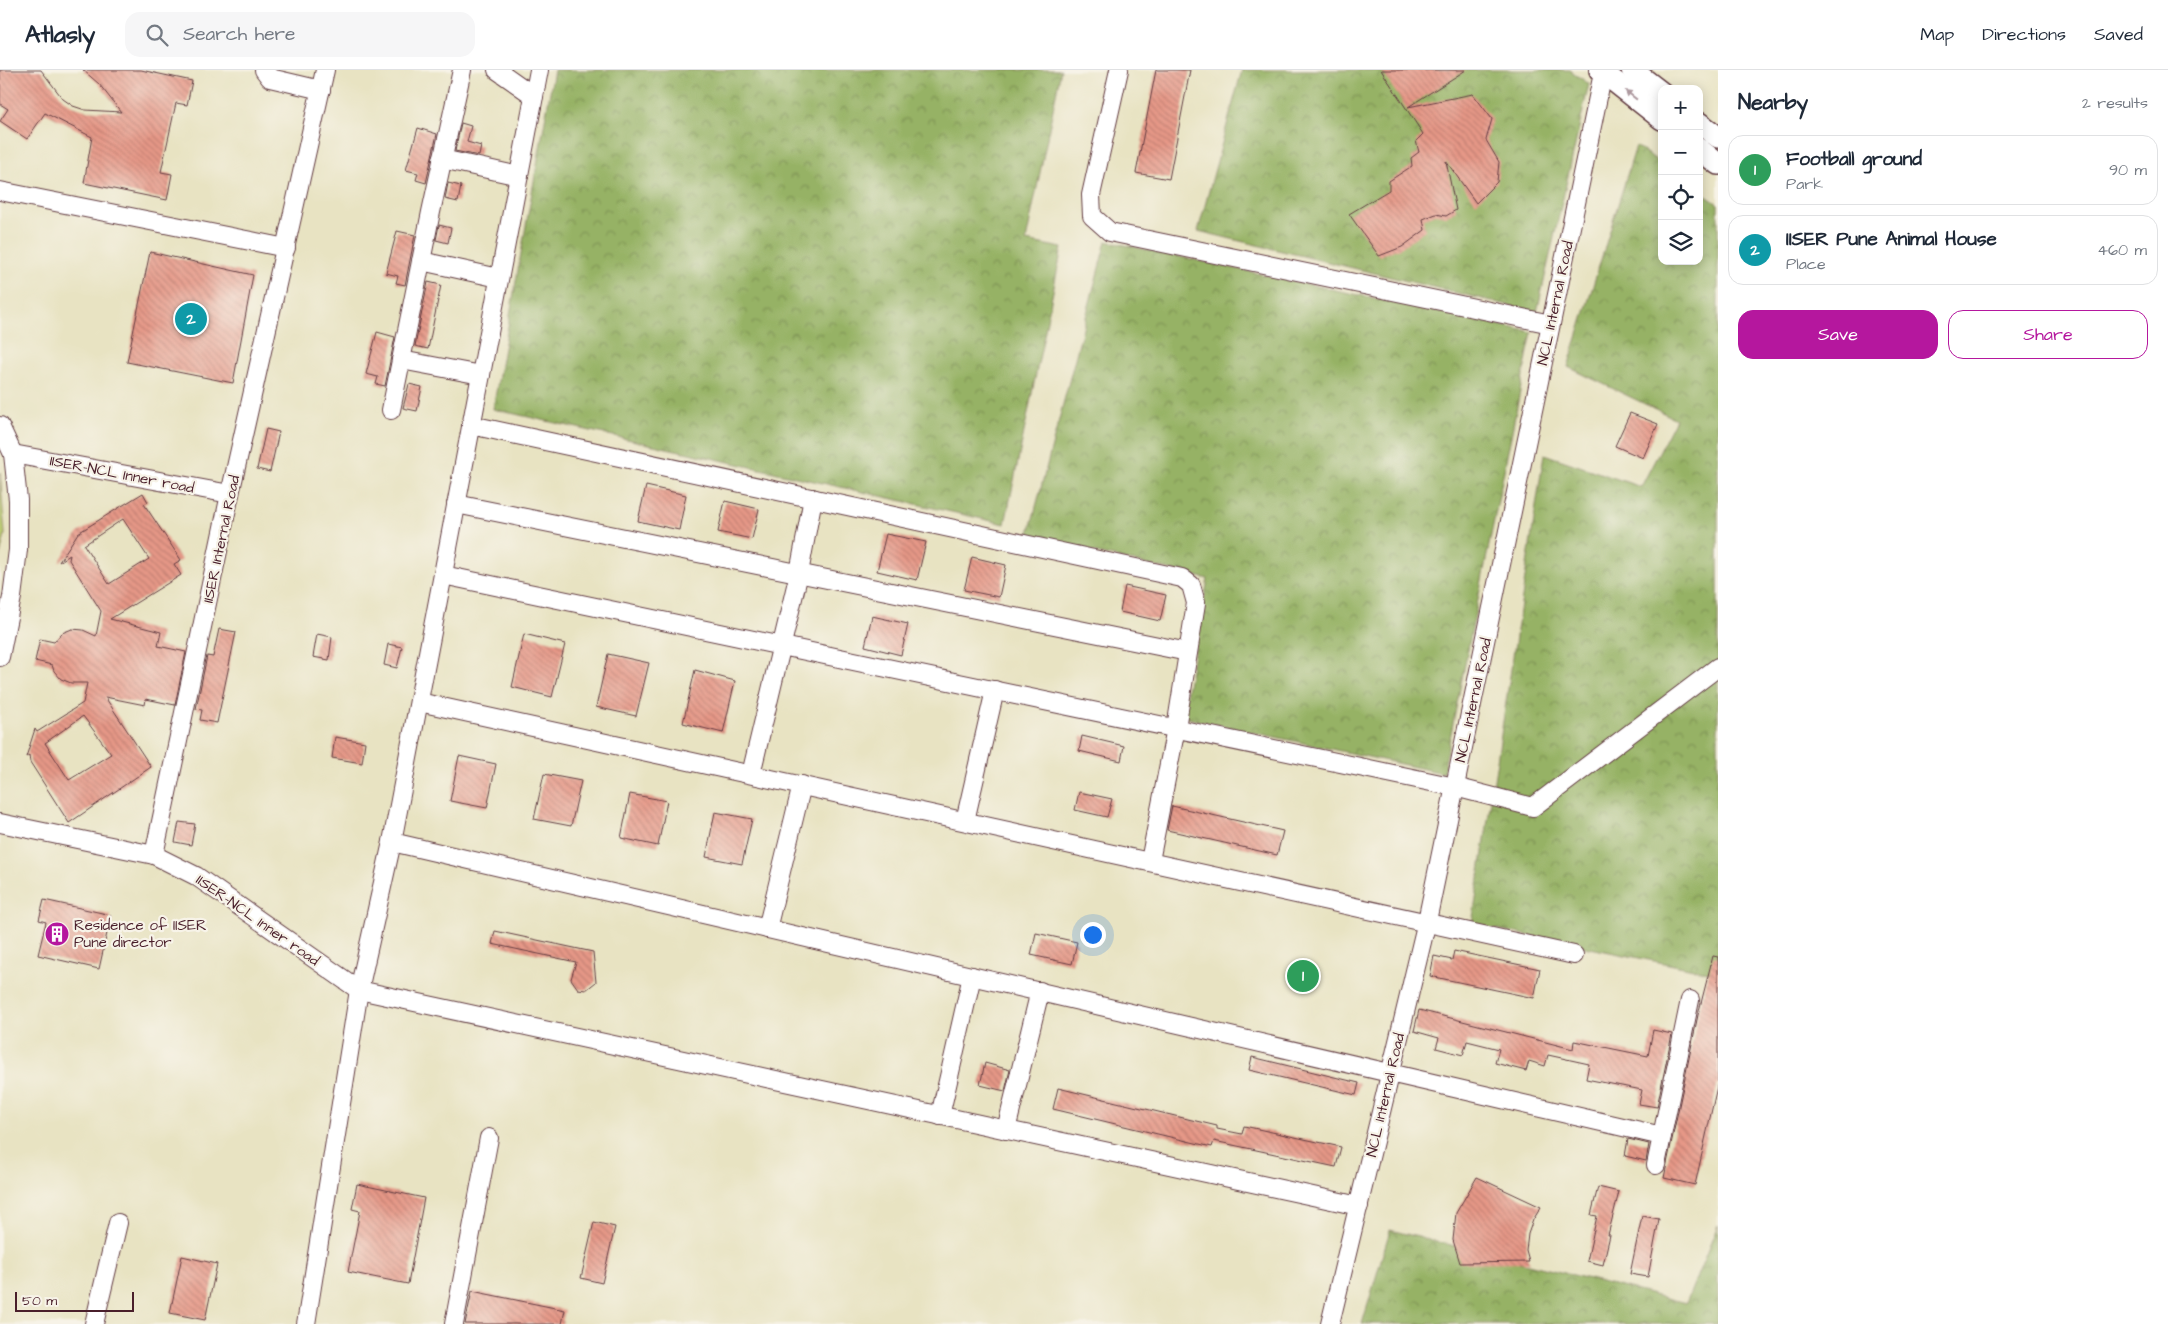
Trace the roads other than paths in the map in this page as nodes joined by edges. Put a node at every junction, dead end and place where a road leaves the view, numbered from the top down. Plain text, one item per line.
1 (264, 70) edge
2 (325, 70) edge
3 (462, 70) edge
4 (497, 70) edge
5 (539, 70) edge
6 (1119, 70) edge
7 (1632, 70) edge
8 (1602, 71) edge
9 (321, 90) junction
10 (1658, 91) edge
11 (534, 96) junction
12 (1658, 116) edge
13 (1703, 126) edge
14 (1718, 138) edge
15 (1703, 152) edge
16 (442, 159) junction
17 (1718, 164) edge
18 (518, 176) junction
19 (0, 191) edge
20 (286, 248) junction
21 (421, 261) junction
22 (499, 278) junction
23 (1551, 324) junction
24 (401, 360) junction
25 (481, 375) junction
26 (391, 410) dead end
27 (471, 425) junction
28 (0, 426) edge
29 (14, 454) junction
30 (230, 494) junction
31 (813, 498) junction
32 (456, 504) junction
33 (800, 574) junction
34 (443, 575) junction
35 (783, 646) junction
36 (1188, 652) junction
37 (0, 657) edge
38 (1718, 667) edge
39 (994, 690) junction
40 (419, 702) junction
41 (1176, 728) junction
42 (751, 774) junction
43 (802, 785) junction
44 (1455, 787) junction
45 (965, 821) junction
46 (0, 823) edge
47 (392, 842) junction
48 (154, 855) junction
49 (1150, 861) junction
50 (1427, 921) junction
51 (767, 928) junction
52 (1574, 955) dead end
53 (972, 976) junction
54 (359, 990) junction
55 (1040, 992) junction
56 (1690, 1000) dead end
57 (1391, 1072) junction
58 (940, 1116) junction
59 (1006, 1130) junction
60 (1662, 1136) junction
61 (488, 1138) dead end
62 (1656, 1165) dead end
63 (1359, 1206) junction
64 (118, 1223) dead end
65 (94, 1324) edge
66 (306, 1324) edge
67 (454, 1324) edge
68 (1330, 1324) edge

1 - 9 lane
2 - 9 lane, IISER Internal Road
3 - 16 lane
4 - 11 lane
5 - 11 lane
6 - 23 lane
7 - 10 main road
12 -> 8 main road
8 - 23 lane, NCL Internal Road
9 - 20 lane, IISER Internal Road
11 - 18 lane
13 - 14 main road
15 - 17 main road
16 - 18 lane
16 - 21 lane
18 - 22 lane
19 - 20 lane
20 - 30 lane, IISER Internal Road
21 - 22 lane
21 - 24 lane
22 - 25 lane
23 - 44 lane, NCL Internal Road
24 - 25 lane
24 - 26 lane
25 - 27 lane
27 - 31 lane
27 - 32 lane
28 - 29 lane
29 - 30 lane, IISER-NCL Inner road
29 - 37 lane
30 - 48 lane, IISER Internal Road
31 - 33 lane
31 - 36 lane
32 - 33 lane
32 - 34 lane
33 - 35 lane
33 - 36 lane
34 - 35 lane
34 - 40 lane
35 - 39 lane
35 - 42 lane
36 - 41 lane
38 - 44 lane
39 - 41 lane
39 - 45 lane
40 - 42 lane
40 - 47 lane
41 - 44 lane
41 - 49 lane
42 - 43 lane
43 - 45 lane
43 - 51 lane
44 - 50 lane, NCL Internal Road
45 - 49 lane
46 - 48 lane
47 - 51 lane
47 - 54 lane
48 - 54 lane, IISER-NCL Inner road
49 - 50 lane
50 - 52 lane
50 - 57 lane, NCL Internal Road
51 - 53 lane
53 - 55 lane
53 - 58 lane
54 - 58 lane
54 - 66 lane
55 - 57 lane
55 - 59 lane
56 - 60 lane
57 - 60 lane
57 - 63 lane, NCL Internal Road
58 - 59 lane
59 - 63 lane
60 - 62 lane
61 - 67 lane
63 - 68 lane, NCL Internal Road
64 - 65 lane

